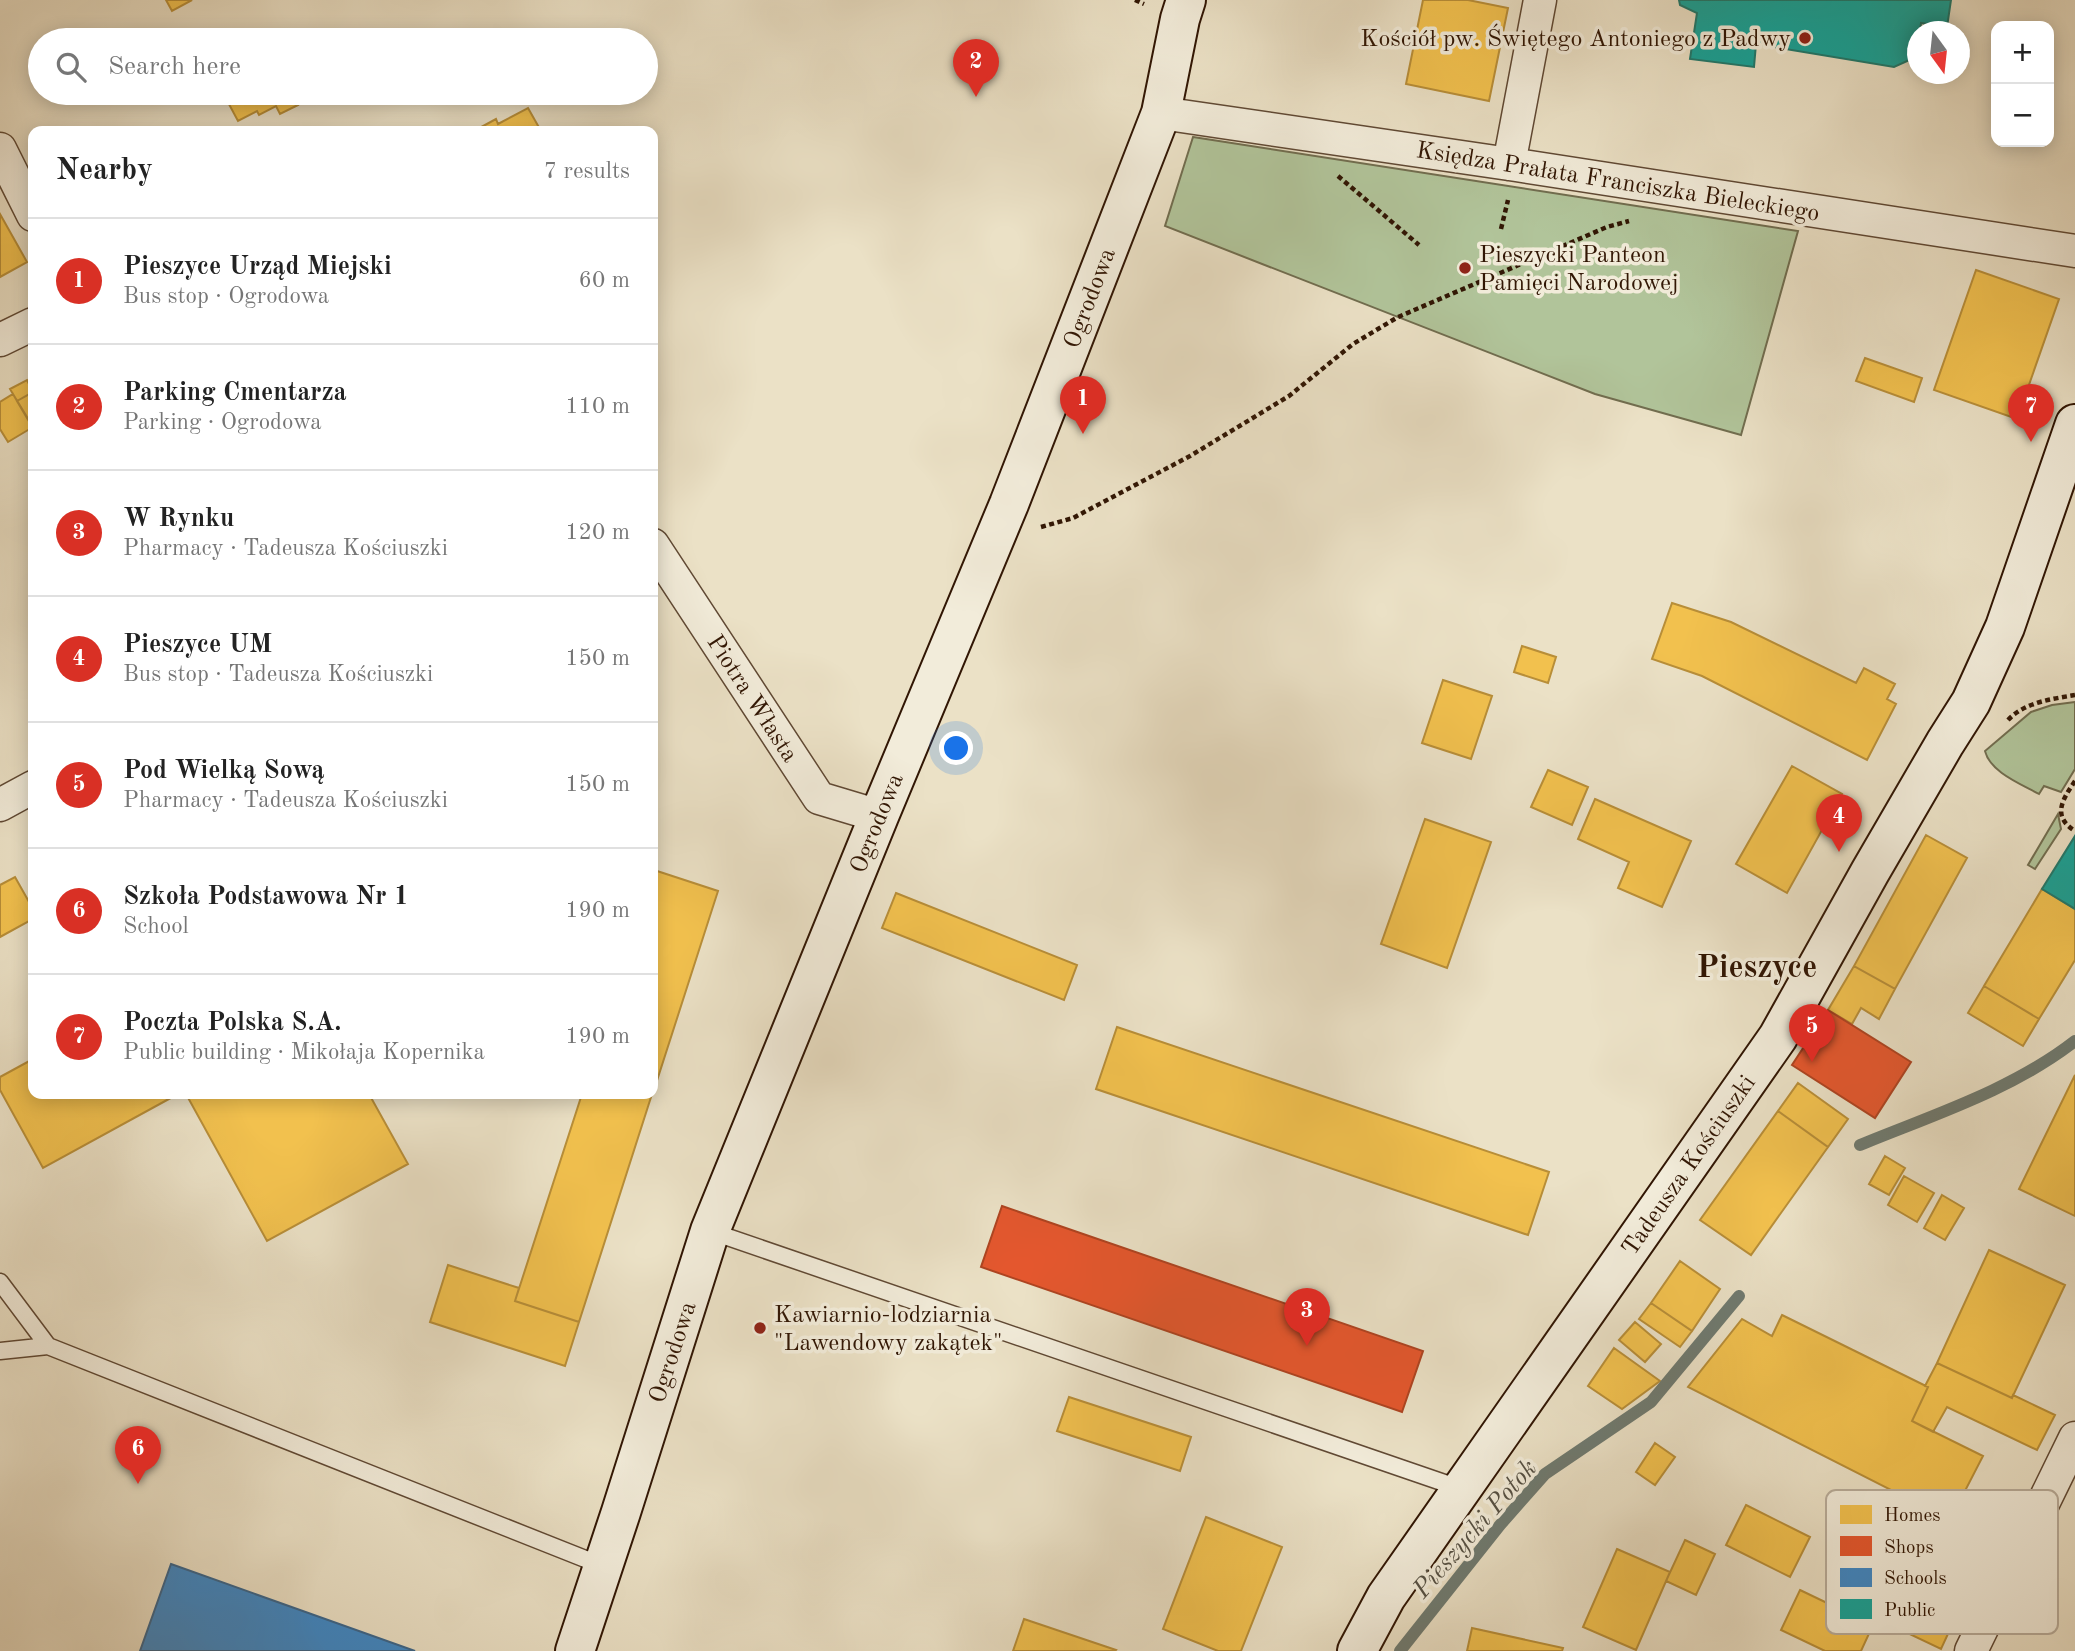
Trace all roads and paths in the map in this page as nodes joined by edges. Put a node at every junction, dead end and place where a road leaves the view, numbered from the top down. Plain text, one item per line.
1 (1186, 0) edge
2 (1540, 0) edge
3 (1161, 113) junction
4 (0, 149) edge
5 (1509, 164) junction
6 (28, 205) edge
7 (1389, 218) dead end
8 (1632, 220) dead end
9 (1419, 244) dead end
10 (2075, 251) edge
11 (28, 327) edge
12 (0, 341) edge
13 (2075, 424) edge
14 (1036, 529) dead end
15 (658, 553) edge
16 (2075, 781) edge
17 (28, 790) edge
18 (0, 805) edge
19 (879, 816) junction
20 (2075, 831) edge
21 (710, 1231) junction
22 (0, 1282) edge
23 (48, 1346) junction
24 (0, 1351) edge
25 (2075, 1438) edge
26 (1462, 1489) junction
27 (2050, 1490) edge
28 (603, 1566) junction
29 (1979, 1634) edge
30 (575, 1651) edge
31 (1357, 1651) edge
32 (1971, 1651) edge

1 - 3 street, Ogrodowa
2 - 5 street
3 - 5 street, Księdza Prałata Franciszka Bieleckiego
3 - 19 street, Ogrodowa
4 - 6 street
5 - 10 street, Księdza Prałata Franciszka Bieleckiego
7 - 9 path
8 - 14 path
11 - 12 street
13 - 26 street, Tadeusza Kościuszki
15 - 19 street, Piotra Własta
16 - 20 path
17 - 18 street
19 - 21 street, Ogrodowa
21 - 26 lane
21 - 28 street, Ogrodowa
22 - 23 lane
23 - 24 lane
23 - 28 lane
25 - 27 street
26 - 31 street, Tadeusza Kościuszki
28 - 30 street, Ogrodowa
29 - 32 street

